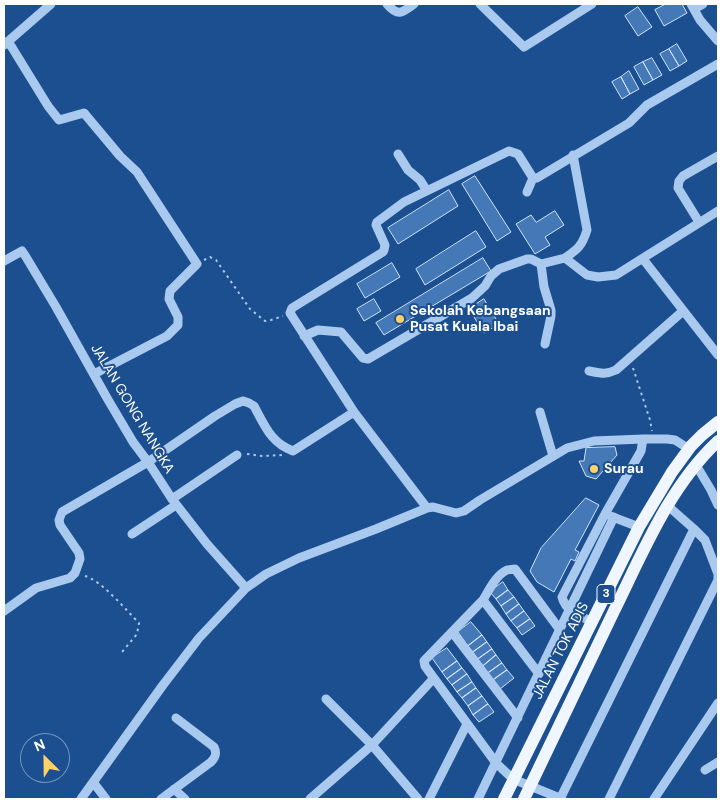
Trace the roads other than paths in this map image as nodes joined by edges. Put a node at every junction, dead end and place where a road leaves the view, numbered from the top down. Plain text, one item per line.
1 (51, 4) edge
2 (387, 4) edge
3 (414, 4) edge
4 (480, 4) edge
5 (592, 4) edge
6 (703, 4) edge
7 (693, 6) edge
8 (718, 41) edge
9 (6, 43) edge
10 (718, 64) edge
11 (398, 154) dead end
12 (573, 155) junction
13 (718, 156) edge
14 (533, 178) junction
15 (427, 191) junction
16 (527, 192) dead end
17 (718, 211) edge
18 (699, 222) junction
19 (565, 258) junction
20 (643, 259) junction
21 (4, 261) edge
22 (541, 264) junction
23 (683, 311) junction
24 (304, 336) junction
25 (545, 344) dead end
26 (718, 355) edge
27 (589, 371) dead end
28 (94, 374) junction
29 (354, 412) junction
30 (540, 412) dead end
31 (718, 422) edge
32 (643, 439) junction
33 (718, 441) edge
34 (689, 449) junction
35 (237, 456) road end
36 (553, 456) junction
37 (148, 462) junction
38 (696, 465) junction
39 (174, 502) junction
40 (718, 505) edge
41 (668, 506) junction
42 (427, 508) junction
43 (610, 516) junction
44 (639, 527) junction
45 (694, 529) junction
46 (132, 534) dead end
47 (718, 575) edge
48 (246, 588) junction
49 (483, 600) junction
50 (4, 611) edge
51 (570, 611) junction
52 (592, 622) junction
53 (560, 630) junction
54 (452, 632) junction
55 (539, 674) junction
56 (434, 678) junction
57 (326, 698) dead end
58 (718, 703) edge
59 (176, 718) dead end
60 (518, 718) junction
61 (466, 724) junction
62 (372, 745) junction
63 (718, 762) edge
64 (496, 763) junction
65 (705, 770) dead end
66 (513, 779) junction
67 (93, 782) junction
68 (530, 787) junction
69 (174, 789) junction
70 (315, 798) edge
71 (81, 799) edge
72 (106, 799) edge
73 (161, 799) edge
74 (185, 799) edge
75 (418, 799) edge
76 (429, 799) edge
77 (478, 799) edge
78 (504, 799) edge
79 (524, 799) edge
80 (561, 799) edge
81 (609, 799) edge
82 (654, 799) edge

1 - 9 street
2 - 3 street
4 - 5 street
6 - 7 street
7 - 8 street
9 - 28 street
10 - 12 street
11 - 15 street
12 - 14 street
12 - 19 street
13 - 18 street
14 - 15 street
14 - 16 street
15 - 24 street
17 - 18 street
18 - 20 street
19 - 20 street
19 - 22 street
20 - 23 street
21 - 28 street, JALAN GONG NANGKA
22 - 24 street
22 - 25 street
23 - 26 street
23 - 27 street
24 - 29 street
28 - 37 street, JALAN GONG NANGKA
29 - 37 street
29 - 42 street
30 - 36 street
31 - 34 main road, JALAN TOK ADIS / 3
32 - 34 street
32 - 36 street
32 - 43 street
33 - 38 main road, 3
34 - 44 main road, JALAN TOK ADIS / 3
35 - 39 street
36 - 42 street
37 - 39 street, JALAN GONG NANGKA
37 - 50 street
38 - 40 street
38 - 41 main road, 3
39 - 46 street
39 - 48 street, JALAN GONG NANGKA
41 - 45 street
41 - 68 main road, 3
42 - 48 street
43 - 44 street
43 - 51 street
44 - 52 main road, JALAN TOK ADIS / 3
45 - 47 street
45 - 80 street
47 - 81 street
48 - 67 street
49 - 53 street
49 - 54 street
49 - 55 street
51 - 52 street
51 - 53 street
52 - 66 main road, JALAN TOK ADIS / 3
53 - 55 street
54 - 56 street
54 - 60 street
55 - 60 street
56 - 61 street
56 - 62 street
57 - 62 street
58 - 82 street
59 - 69 street
60 - 64 street
61 - 64 street
61 - 76 street
62 - 70 street
62 - 75 street
63 - 65 street
64 - 66 street
64 - 77 street
66 - 68 street
66 - 78 main road, JALAN TOK ADIS / 3
67 - 71 street
67 - 72 street
68 - 79 main road, 3
68 - 80 street
69 - 73 street
69 - 74 street

